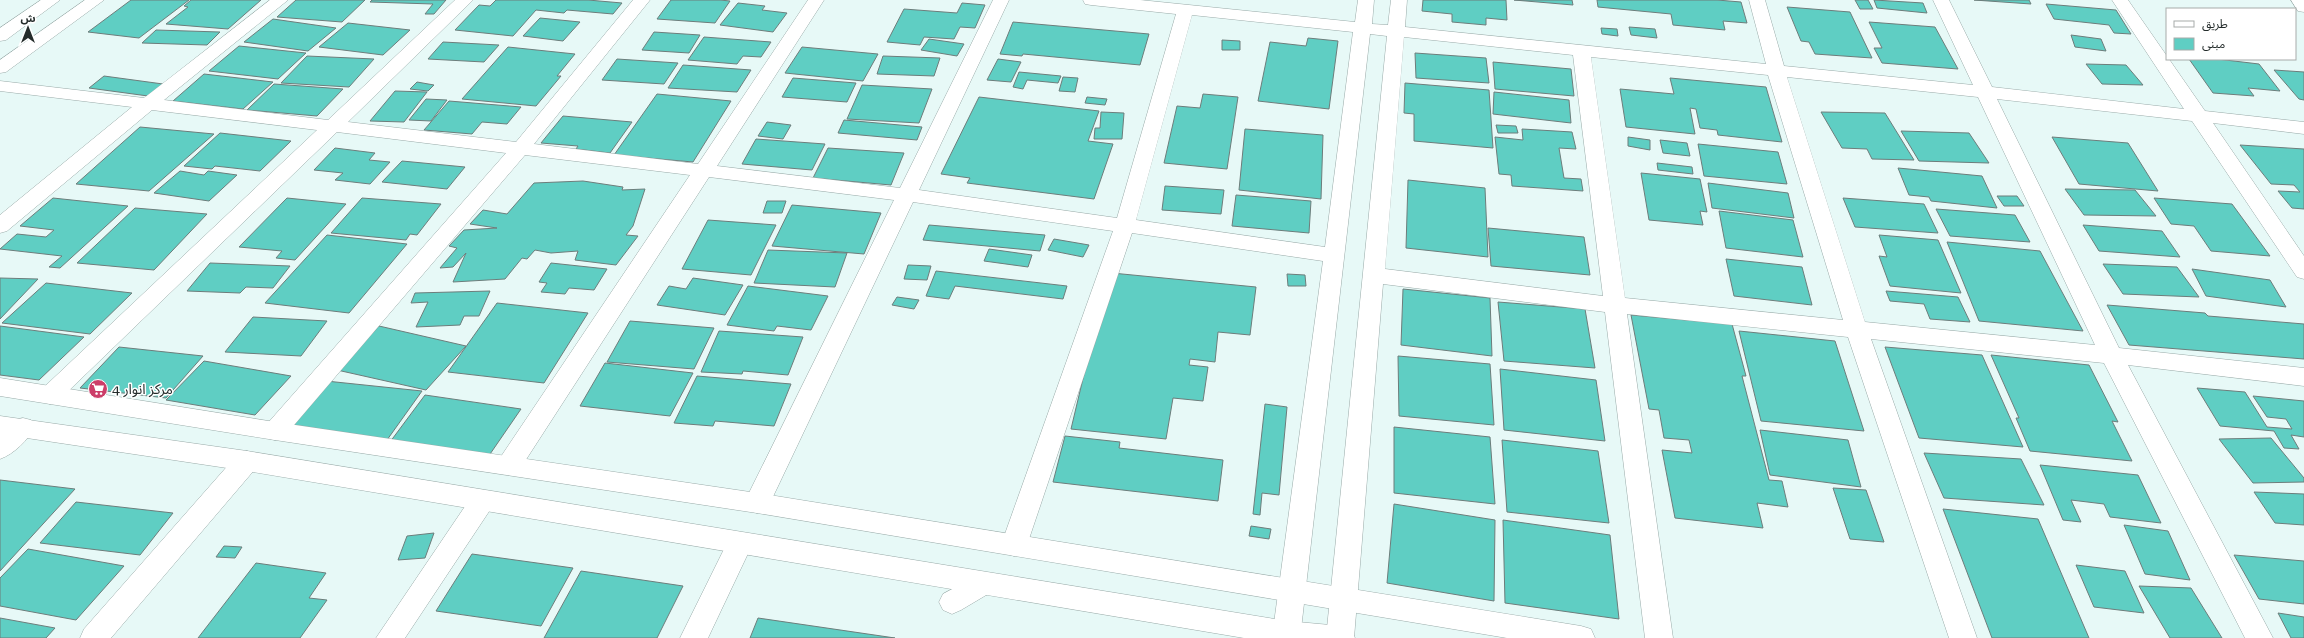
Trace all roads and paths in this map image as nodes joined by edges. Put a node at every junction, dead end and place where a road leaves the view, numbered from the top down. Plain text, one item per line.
1 (52, 0) edge
2 (96, 0) edge
3 (280, 0) edge
4 (465, 0) edge
5 (642, 0) edge
6 (816, 0) edge
7 (1001, 0) edge
8 (1091, 0) edge
9 (1366, 0) edge
10 (1399, 0) edge
11 (1757, 0) edge
12 (1941, 0) edge
13 (2120, 0) edge
14 (2299, 0) edge
15 (2304, 6) edge
16 (1185, 10) junction
17 (0, 18) edge
18 (21, 22) junction
19 (1363, 28) junction
20 (1396, 31) junction
21 (0, 36) edge
22 (1581, 50) junction
23 (0, 68) edge
24 (1776, 71) junction
25 (0, 86) edge
26 (1985, 92) junction
27 (148, 104) junction
28 (2200, 116) junction
29 (331, 126) junction
30 (2304, 128) edge
31 (520, 148) junction
32 (702, 170) junction
33 (907, 195) junction
34 (1125, 225) junction
35 (0, 226) edge
36 (1334, 255) junction
37 (2304, 272) edge
38 (1374, 275) junction
39 (1614, 305) junction
40 (1858, 330) junction
41 (2111, 355) junction
42 (2304, 377) edge
43 (0, 387) edge
44 (50, 395) junction
45 (12, 426) edge
46 (275, 431) junction
47 (0, 449) edge
48 (247, 461) junction
49 (509, 464) junction
50 (483, 500) junction
51 (757, 503) junction
52 (740, 543) junction
53 (1014, 545) junction
54 (984, 583) junction
55 (1292, 591) junction
56 (1344, 599) junction
57 (952, 602) dead end
58 (1286, 636) edge
59 (94, 638) edge
60 (390, 638) edge
61 (694, 638) edge
62 (1340, 638) edge
63 (1581, 638) edge
64 (1659, 638) edge
65 (1964, 638) edge
66 (2259, 638) edge

1 - 18 street
2 - 23 street
3 - 27 street
4 - 29 street
5 - 31 street
6 - 32 street
7 - 33 street
8 - 16 street
9 - 19 street
10 - 20 street
11 - 24 street
12 - 26 street
13 - 28 street
14 - 15 street
16 - 19 street
16 - 34 street
17 - 18 street
18 - 21 street
19 - 20 street
19 - 36 street
20 - 22 street
20 - 38 street
22 - 24 street
22 - 39 street
24 - 26 street
24 - 40 street
25 - 27 street
26 - 28 street
26 - 41 street
27 - 29 street
27 - 35 street
28 - 30 street
28 - 37 street
29 - 31 street
29 - 44 street
31 - 32 street
31 - 46 street
32 - 33 street
32 - 49 street
33 - 34 street
33 - 51 street
34 - 36 street
34 - 53 street
36 - 55 street
38 - 39 street
38 - 56 street
39 - 40 street
39 - 64 street
40 - 41 street
40 - 65 street
41 - 42 street
41 - 66 street
43 - 44 street
44 - 46 street
45 - 47 street
45 - 48 street
46 - 49 street
48 - 50 street
48 - 59 street
49 - 51 street
50 - 52 street
50 - 60 street
51 - 53 street
52 - 54 street
52 - 61 street
53 - 55 street
54 - 57 street
54 - 58 street
55 - 56 street
55 - 58 street
56 - 62 street
56 - 63 street
58 - 62 street

